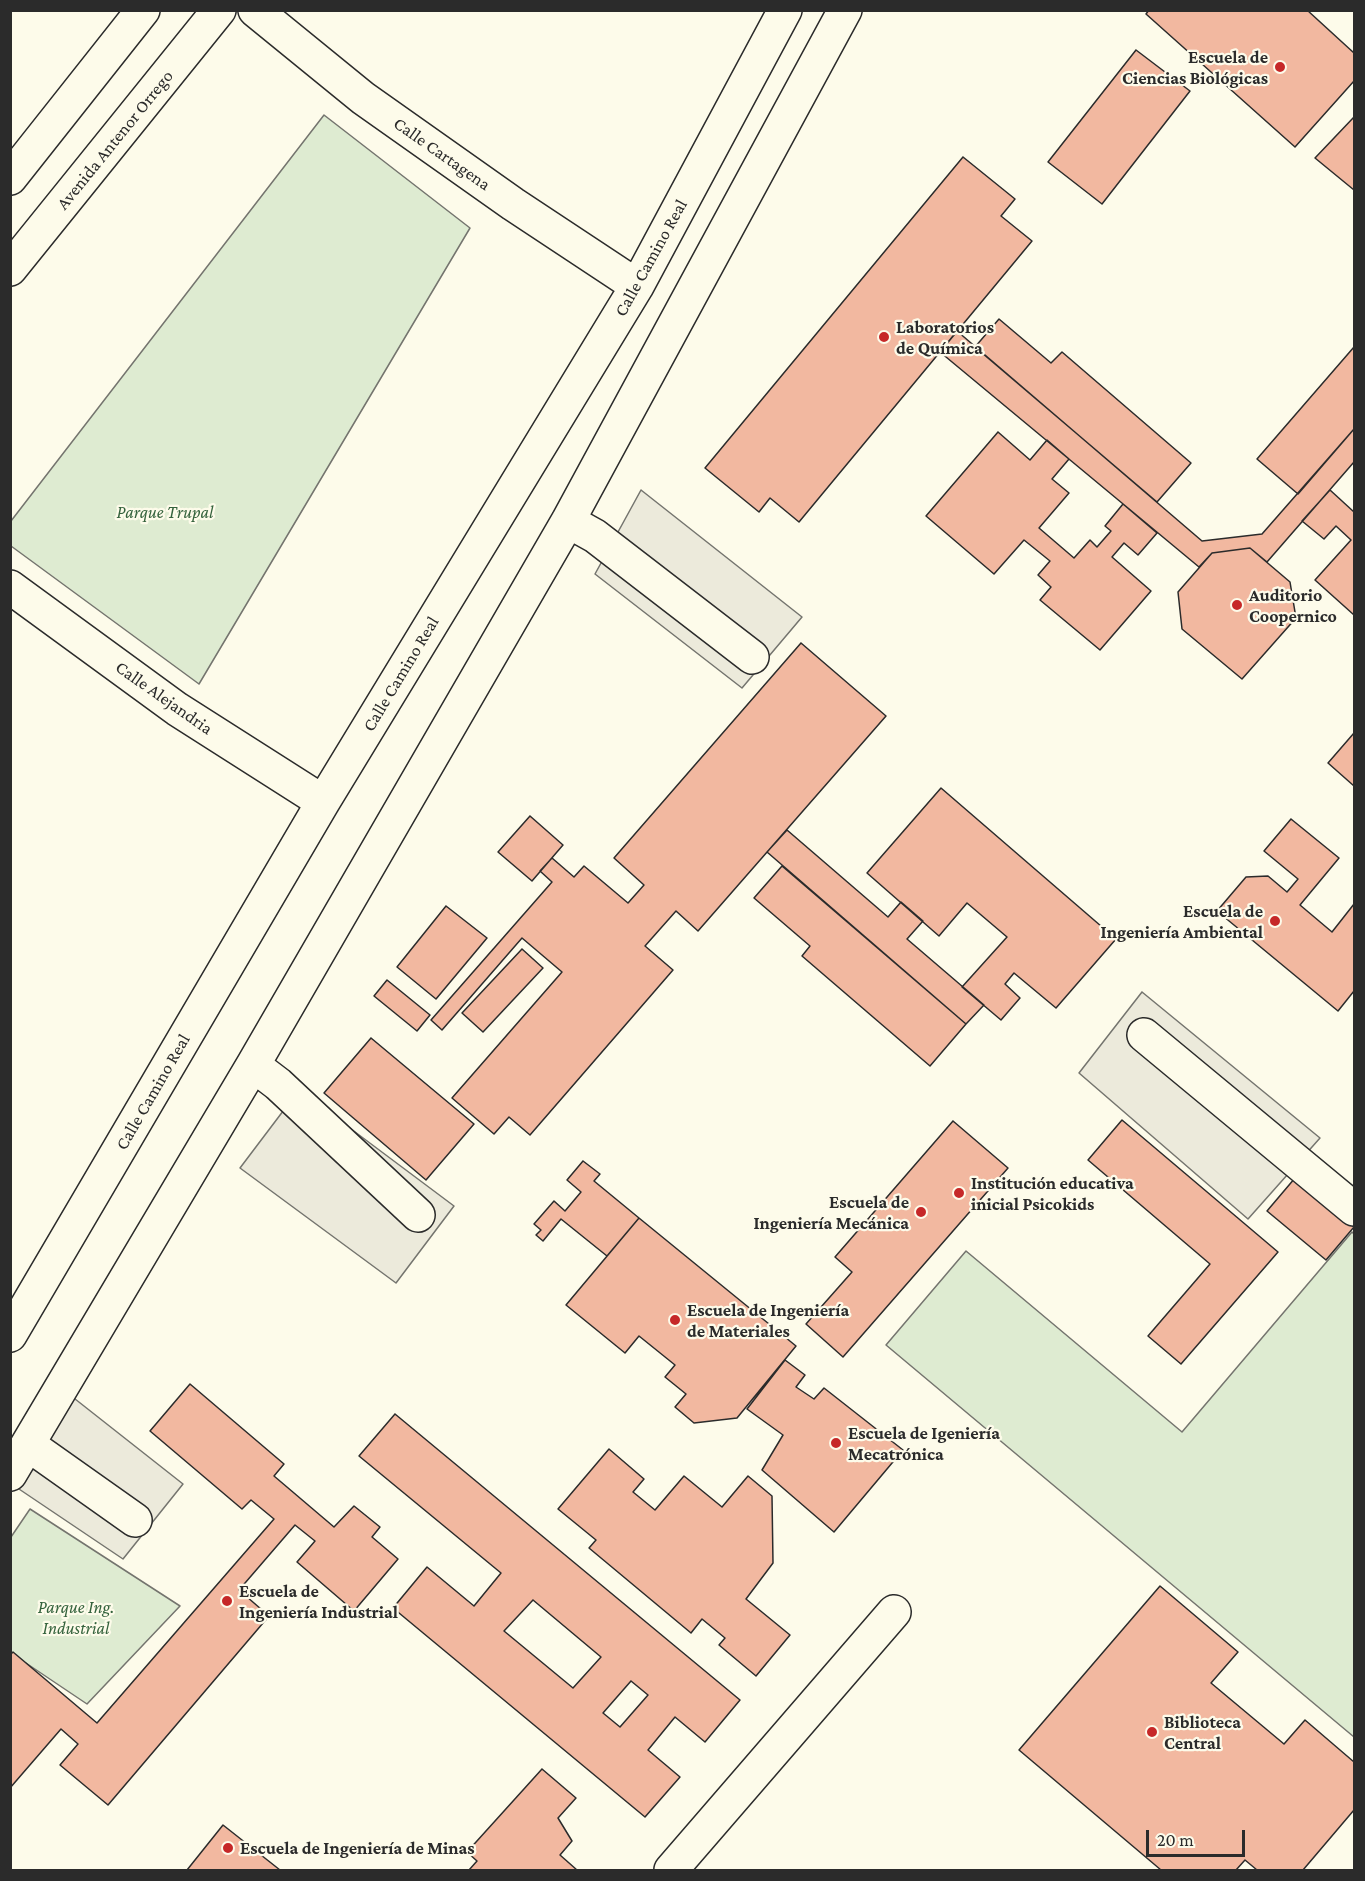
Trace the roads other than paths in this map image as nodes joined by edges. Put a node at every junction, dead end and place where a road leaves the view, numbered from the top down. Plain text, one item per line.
1 (143, 10) edge
2 (219, 10) edge
3 (255, 10) edge
4 (785, 10) edge
5 (844, 10) edge
6 (10, 178) edge
7 (10, 269) edge
8 (637, 286) junction
9 (568, 521) junction
10 (10, 586) edge
11 (752, 657) dead end
12 (323, 802) junction
13 (1144, 1035) dead end
14 (253, 1065) junction
15 (1354, 1209) edge
16 (418, 1215) dead end
17 (10, 1335) edge
18 (28, 1445) junction
19 (10, 1474) edge
20 (135, 1520) dead end
21 (894, 1612) dead end
22 (671, 1870) edge

1 - 6 street
2 - 7 street, Avenida Antenor Orrego
3 - 8 street, Calle Cartagena
4 - 8 street, Calle Camino Real
5 - 9 street
8 - 12 street, Calle Camino Real
9 - 11 street
9 - 14 street
10 - 12 street, Calle Alejandria
12 - 17 street, Calle Camino Real
13 - 15 street
14 - 16 street
14 - 18 street
18 - 19 street
18 - 20 street
21 - 22 street

